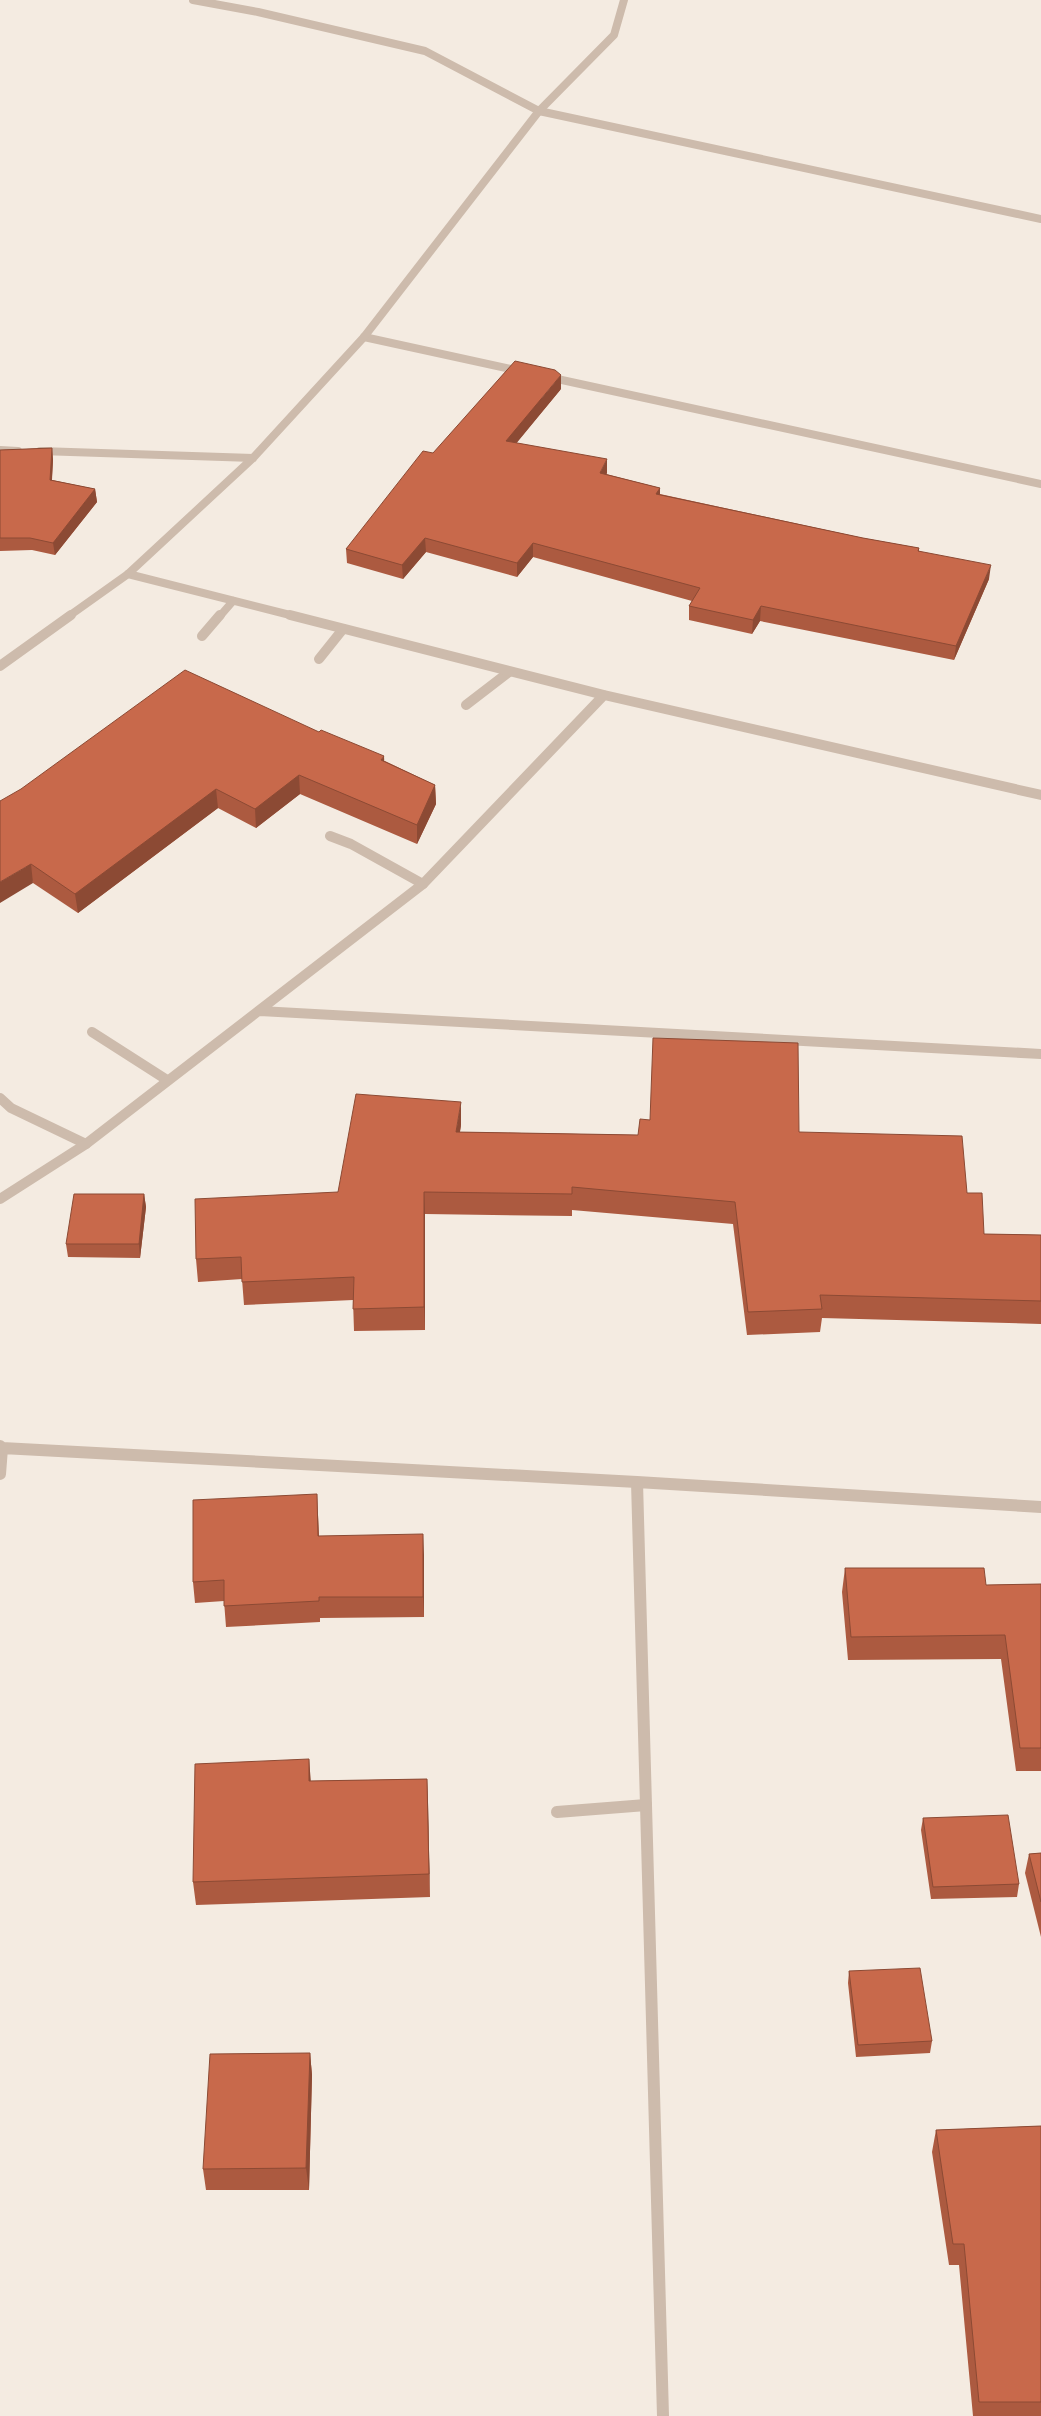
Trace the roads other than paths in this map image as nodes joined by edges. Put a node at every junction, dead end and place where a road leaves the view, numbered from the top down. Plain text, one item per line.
1 (193, 0) edge
2 (624, 0) edge
3 (539, 111) junction
4 (1041, 219) edge
5 (364, 337) junction
6 (527, 373) edge
7 (543, 376) edge
8 (0, 450) edge
9 (253, 458) junction
10 (1041, 484) edge
11 (128, 574) junction
12 (233, 601) junction
13 (343, 629) junction
14 (202, 636) dead end
15 (319, 660) dead end
16 (0, 666) edge
17 (509, 672) junction
18 (604, 695) junction
19 (466, 705) dead end
20 (1041, 795) edge
21 (330, 836) dead end
22 (423, 884) junction
23 (260, 1011) junction
24 (92, 1032) dead end
25 (1041, 1054) edge
26 (167, 1080) junction
27 (0, 1098) edge
28 (86, 1144) junction
29 (0, 1199) edge
30 (1, 1447) edge
31 (0, 1474) edge
32 (637, 1482) junction
33 (1041, 1507) edge
34 (646, 1805) junction
35 (557, 1812) dead end
36 (663, 2416) edge

1 - 3 street
2 - 3 street
3 - 4 street
3 - 5 street
5 - 6 street
5 - 9 street
7 - 10 street
8 - 9 street
9 - 11 street
11 - 12 street
11 - 16 street
12 - 13 street
12 - 14 street
13 - 15 street
13 - 17 street
17 - 18 street
17 - 19 street
18 - 20 street
18 - 22 street
21 - 22 street
22 - 23 street
23 - 25 street
23 - 26 street
24 - 26 street
26 - 28 street
27 - 28 street
28 - 29 street
30 - 31 street
30 - 32 street
32 - 33 street
32 - 34 street
34 - 35 street
34 - 36 street

